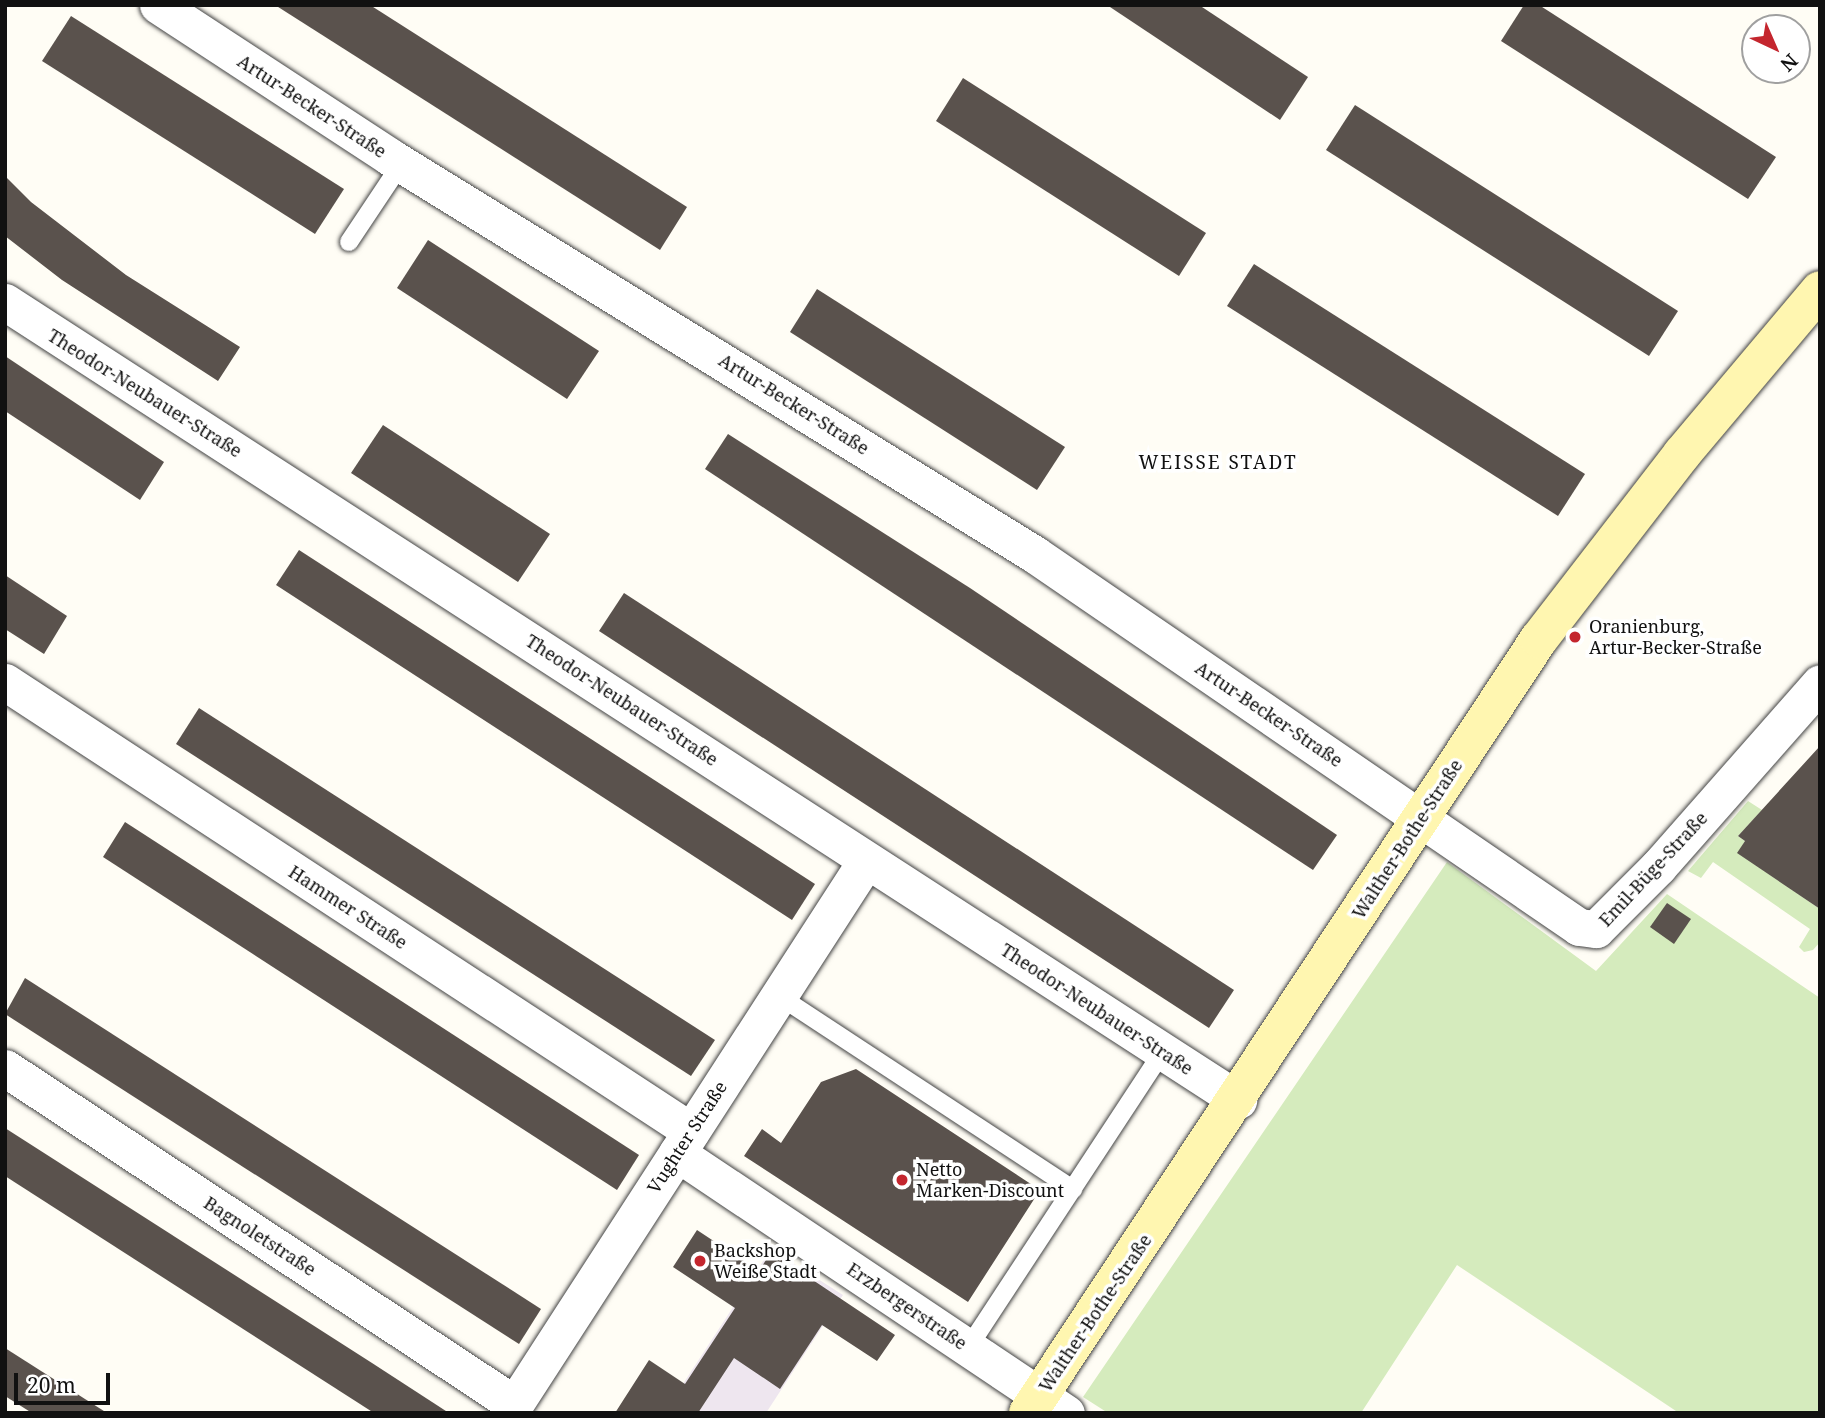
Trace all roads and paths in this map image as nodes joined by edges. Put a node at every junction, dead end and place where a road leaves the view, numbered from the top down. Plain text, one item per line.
1 (158, 5) edge
2 (401, 164) junction
3 (349, 242) dead end
4 (1820, 290) edge
5 (5, 302) edge
6 (5, 682) edge
7 (1820, 683) edge
8 (1420, 818) junction
9 (866, 861) junction
10 (779, 996) junction
11 (1163, 1051) junction
12 (5, 1068) edge
13 (1238, 1100) junction
14 (684, 1142) junction
15 (1073, 1189) junction
16 (968, 1348) junction
17 (1045, 1407) edge
18 (511, 1409) edge

1 - 2 street, Artur-Becker-Straße
2 - 3 lane
2 - 8 street, Artur-Becker-Straße
4 - 8 street, Walther-Bothe-Straße
5 - 9 street, Theodor-Neubauer-Straße
6 - 14 street, Hammer Straße
7 - 8 street, Emil-Büge-Straße
8 - 13 street, Walther-Bothe-Straße
9 - 10 street, Vughter Straße
9 - 11 street, Theodor-Neubauer-Straße
10 - 14 street, Vughter Straße
10 - 15 lane
11 - 13 street, Theodor-Neubauer-Straße
11 - 15 lane
12 - 18 street, Bagnoletstraße
13 - 17 street, Walther-Bothe-Straße
14 - 16 street, Erzbergerstraße
14 - 18 street, Vughter Straße
15 - 16 lane
16 - 17 street, Erzbergerstraße

